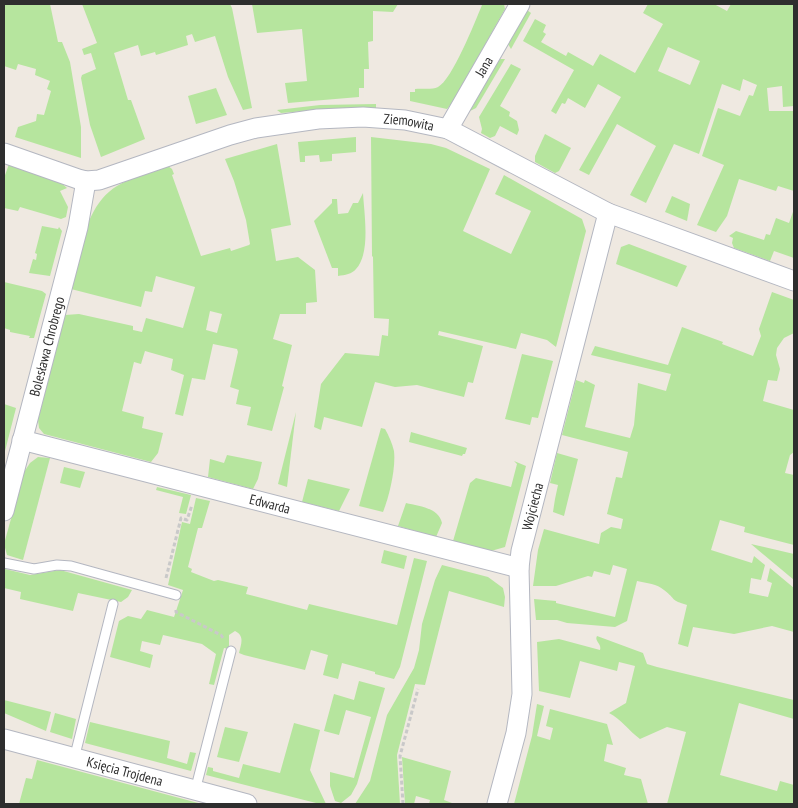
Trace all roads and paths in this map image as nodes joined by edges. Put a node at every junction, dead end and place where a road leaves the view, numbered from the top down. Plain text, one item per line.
1 (520, 4) edge
2 (448, 129) junction
3 (4, 153) edge
4 (86, 181) junction
5 (608, 213) junction
6 (794, 281) edge
7 (22, 440) junction
8 (198, 485) junction
9 (4, 511) edge
10 (4, 563) edge
11 (519, 568) junction
12 (163, 592) junction
13 (176, 595) joint
14 (113, 604) dead end
15 (231, 650) joint
16 (418, 689) dead end
17 (4, 739) edge
18 (74, 759) junction
19 (195, 791) junction
20 (246, 804) edge
21 (403, 804) edge
22 (497, 804) edge

1 - 2 street, Jana
2 - 4 street, Ziemowita
2 - 5 street, Ziemowita
3 - 4 street, Ziemowita
4 - 7 street, Bolesława Chrobrego
5 - 6 street, Ziemowita
5 - 11 street, Wojciecha
7 - 8 street, Edwarda
7 - 9 street, Bolesława Chrobrego
8 - 11 street, Edwarda
8 - 12 path
10 - 12 lane
11 - 22 street, Wojciecha
12 - 13 lane
13 - 15 path
14 - 18 lane
15 - 19 lane
16 - 21 path
17 - 18 street, Księcia Trojdena
18 - 19 street, Księcia Trojdena
19 - 20 street, Księcia Trojdena

